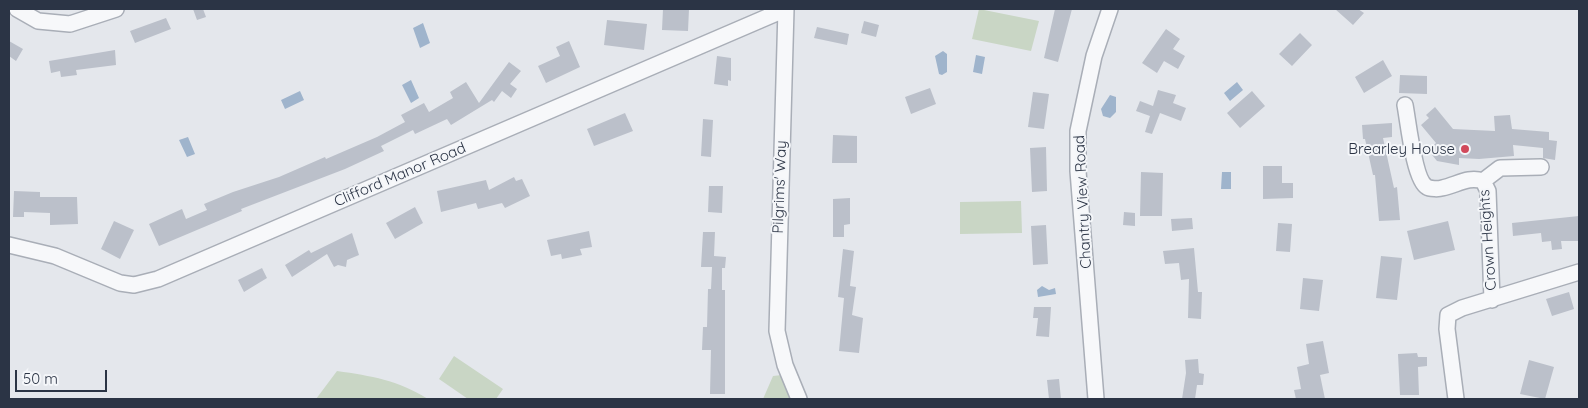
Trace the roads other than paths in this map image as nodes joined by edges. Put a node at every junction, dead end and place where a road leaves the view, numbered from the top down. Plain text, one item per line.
1 (17, 9) edge
2 (116, 9) edge
3 (786, 9) edge
4 (1110, 9) edge
5 (1405, 105) dead end
6 (1541, 167) dead end
7 (1483, 181) junction
8 (9, 245) edge
9 (1579, 272) edge
10 (1492, 300) junction
11 (799, 399) edge
12 (1096, 399) edge
13 (1456, 399) edge

1 - 2 street
3 - 8 street, Clifford Manor Road
3 - 11 street, Pilgrims' Way
4 - 12 street, Chantry View Road
5 - 7 street, Crown Heights
6 - 7 street, Crown Heights
7 - 10 street, Crown Heights
9 - 10 street
10 - 13 street

